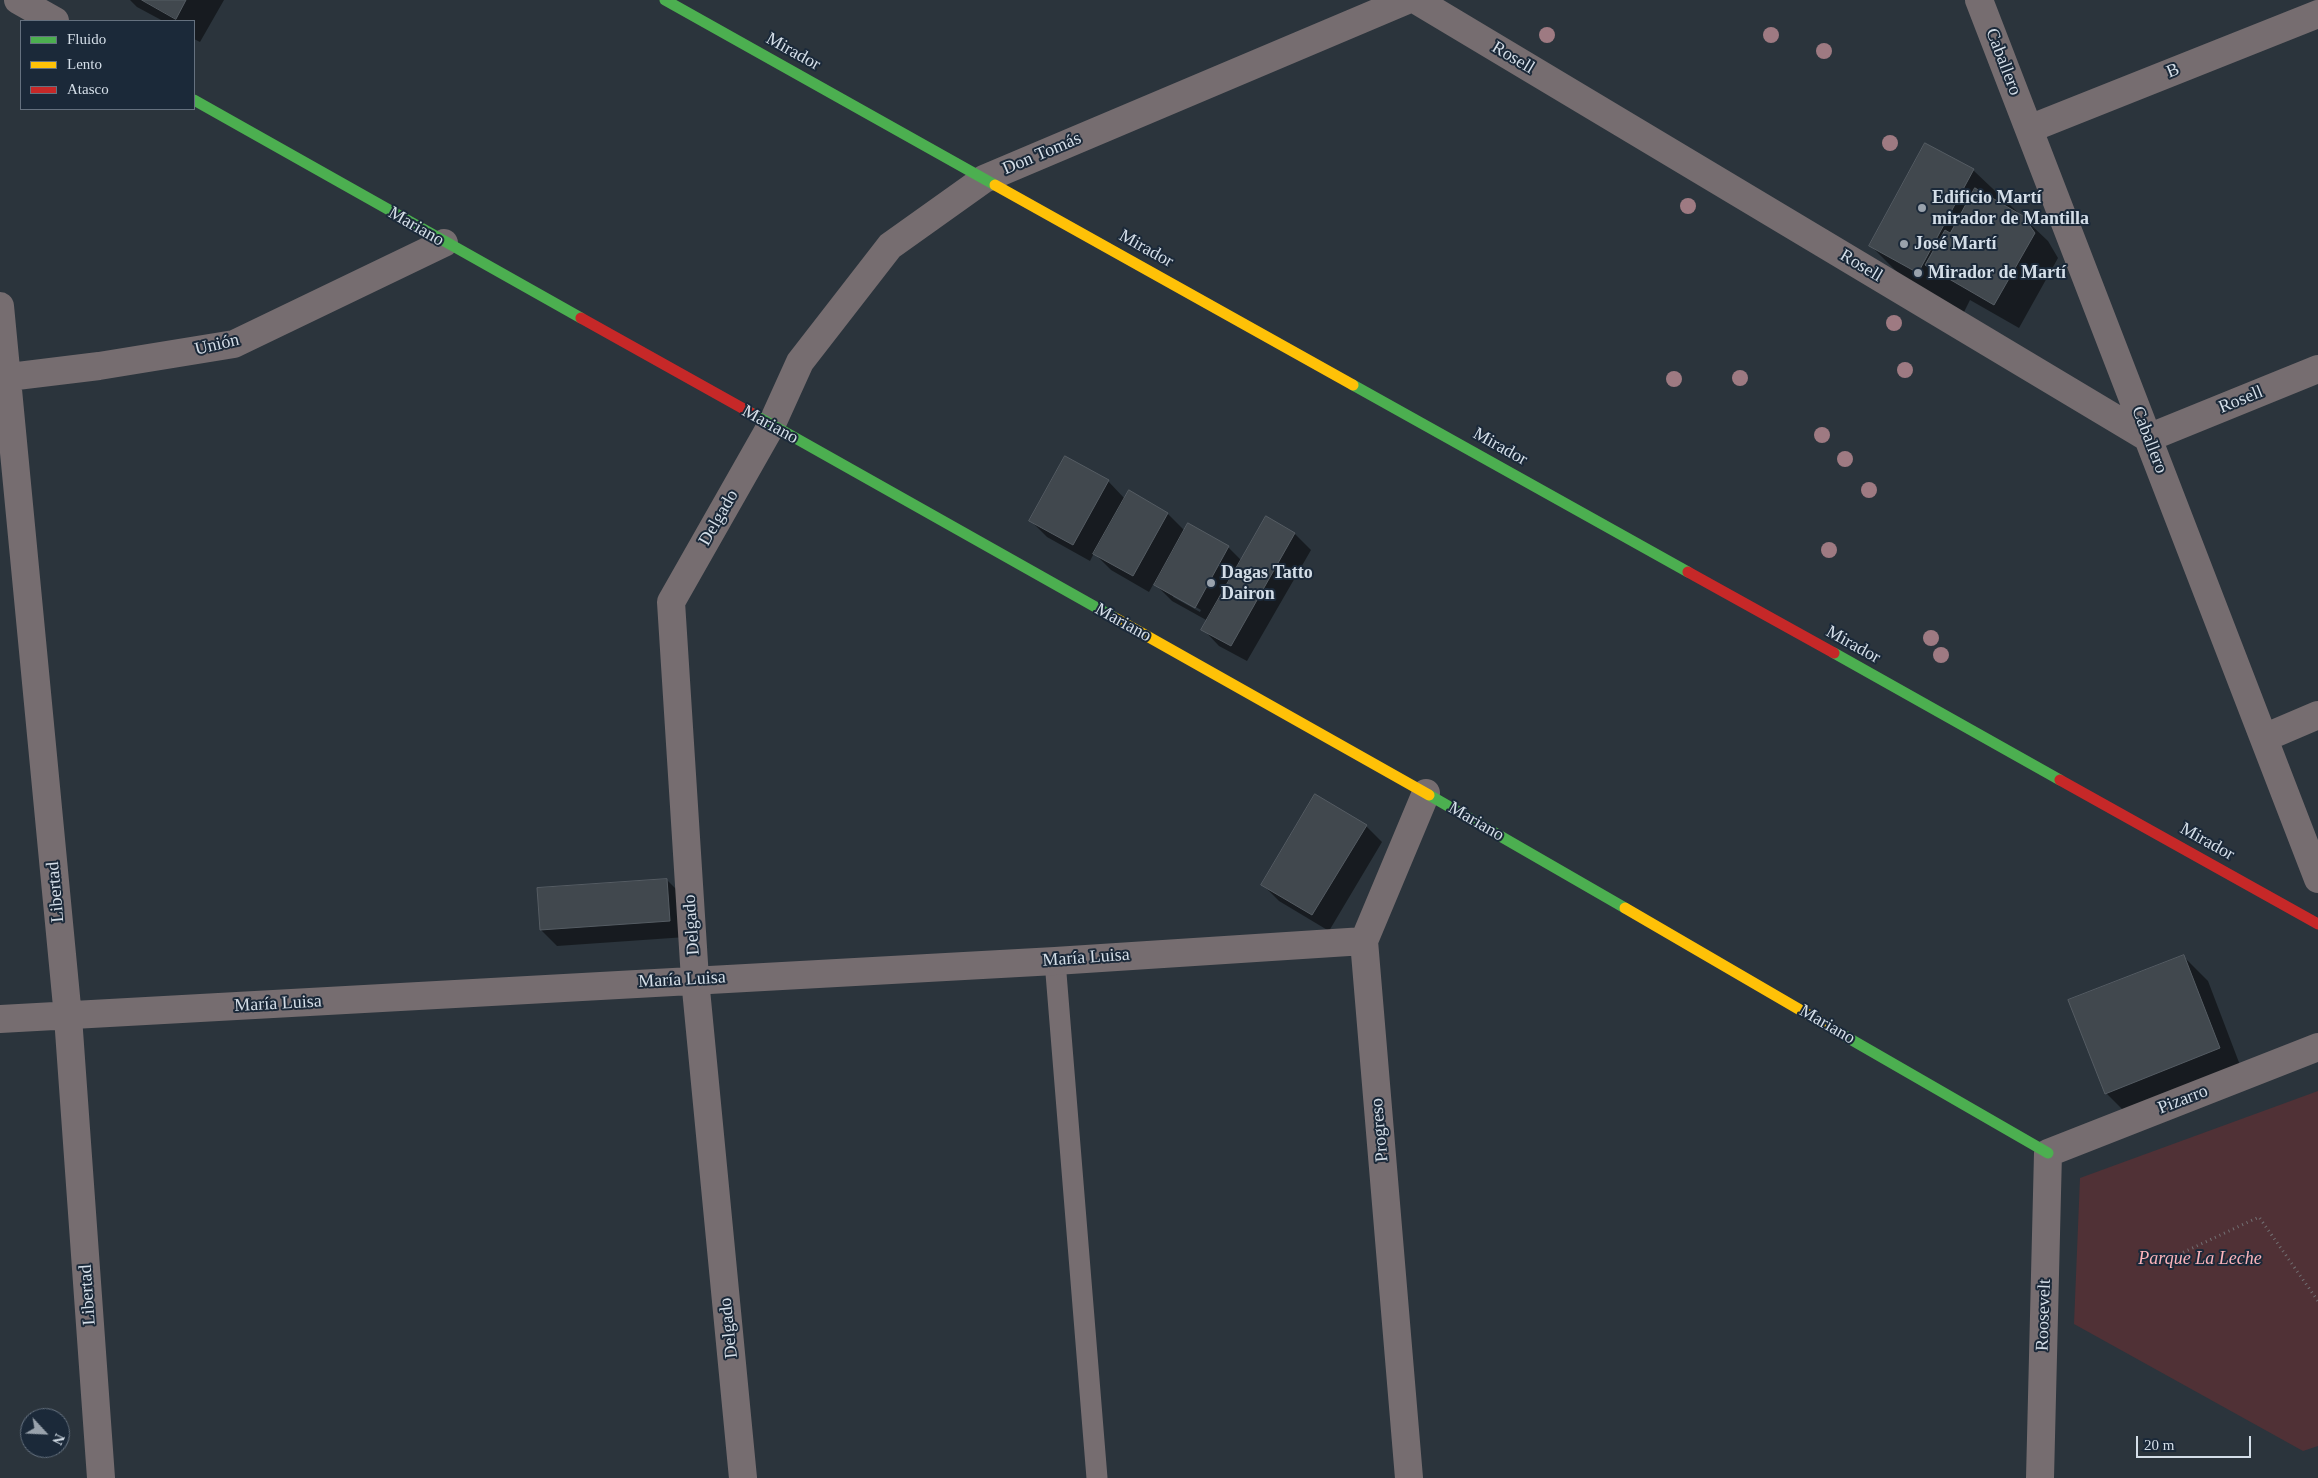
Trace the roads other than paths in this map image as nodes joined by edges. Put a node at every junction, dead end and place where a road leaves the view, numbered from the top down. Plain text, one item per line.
1 (18, 0) edge
2 (665, 0) edge
3 (1407, 0) edge
4 (1416, 0) edge
5 (1979, 0) edge
6 (2318, 14) edge
7 (53, 20) edge
8 (195, 101) edge
9 (2029, 129) junction
10 (984, 179) junction
11 (444, 243) junction
12 (0, 306) edge
13 (2318, 369) edge
14 (3, 378) edge
15 (771, 426) junction
16 (2148, 438) junction
17 (2318, 715) edge
18 (2264, 738) junction
19 (1426, 793) junction
20 (2318, 880) edge
21 (2318, 924) edge
22 (1364, 941) junction
23 (1055, 961) junction
24 (695, 979) junction
25 (68, 1017) junction
26 (0, 1019) edge
27 (2318, 1047) edge
28 (2048, 1153) junction
29 (101, 1478) edge
30 (743, 1478) edge
31 (1097, 1478) edge
32 (1409, 1478) edge
33 (2040, 1478) edge

1 - 7 street
2 - 10 street, Mirador
3 - 10 street, Don Tomás
4 - 16 street, Rosell
5 - 9 street, Caballero
6 - 9 street, B
8 - 11 street, Mariano
9 - 16 street, Caballero
10 - 15 street, Don Tomás
10 - 21 street, Mirador
11 - 14 street, Unión
11 - 15 street, Mariano
12 - 14 street, Libertad
13 - 16 street, Rosell
14 - 25 street, Libertad
15 - 19 street, Mariano
15 - 24 street, Delgado
16 - 18 street, Caballero
17 - 18 street
18 - 20 street, Caballero
19 - 22 street, Progreso
19 - 28 street, Mariano
22 - 23 street, María Luisa
22 - 32 street, Progreso
23 - 24 street, María Luisa
23 - 31 lane
24 - 25 street, María Luisa
24 - 30 street, Delgado
25 - 26 street, María Luisa
25 - 29 street, Libertad
27 - 28 street, Pizarro
28 - 33 street, Roosevelt

